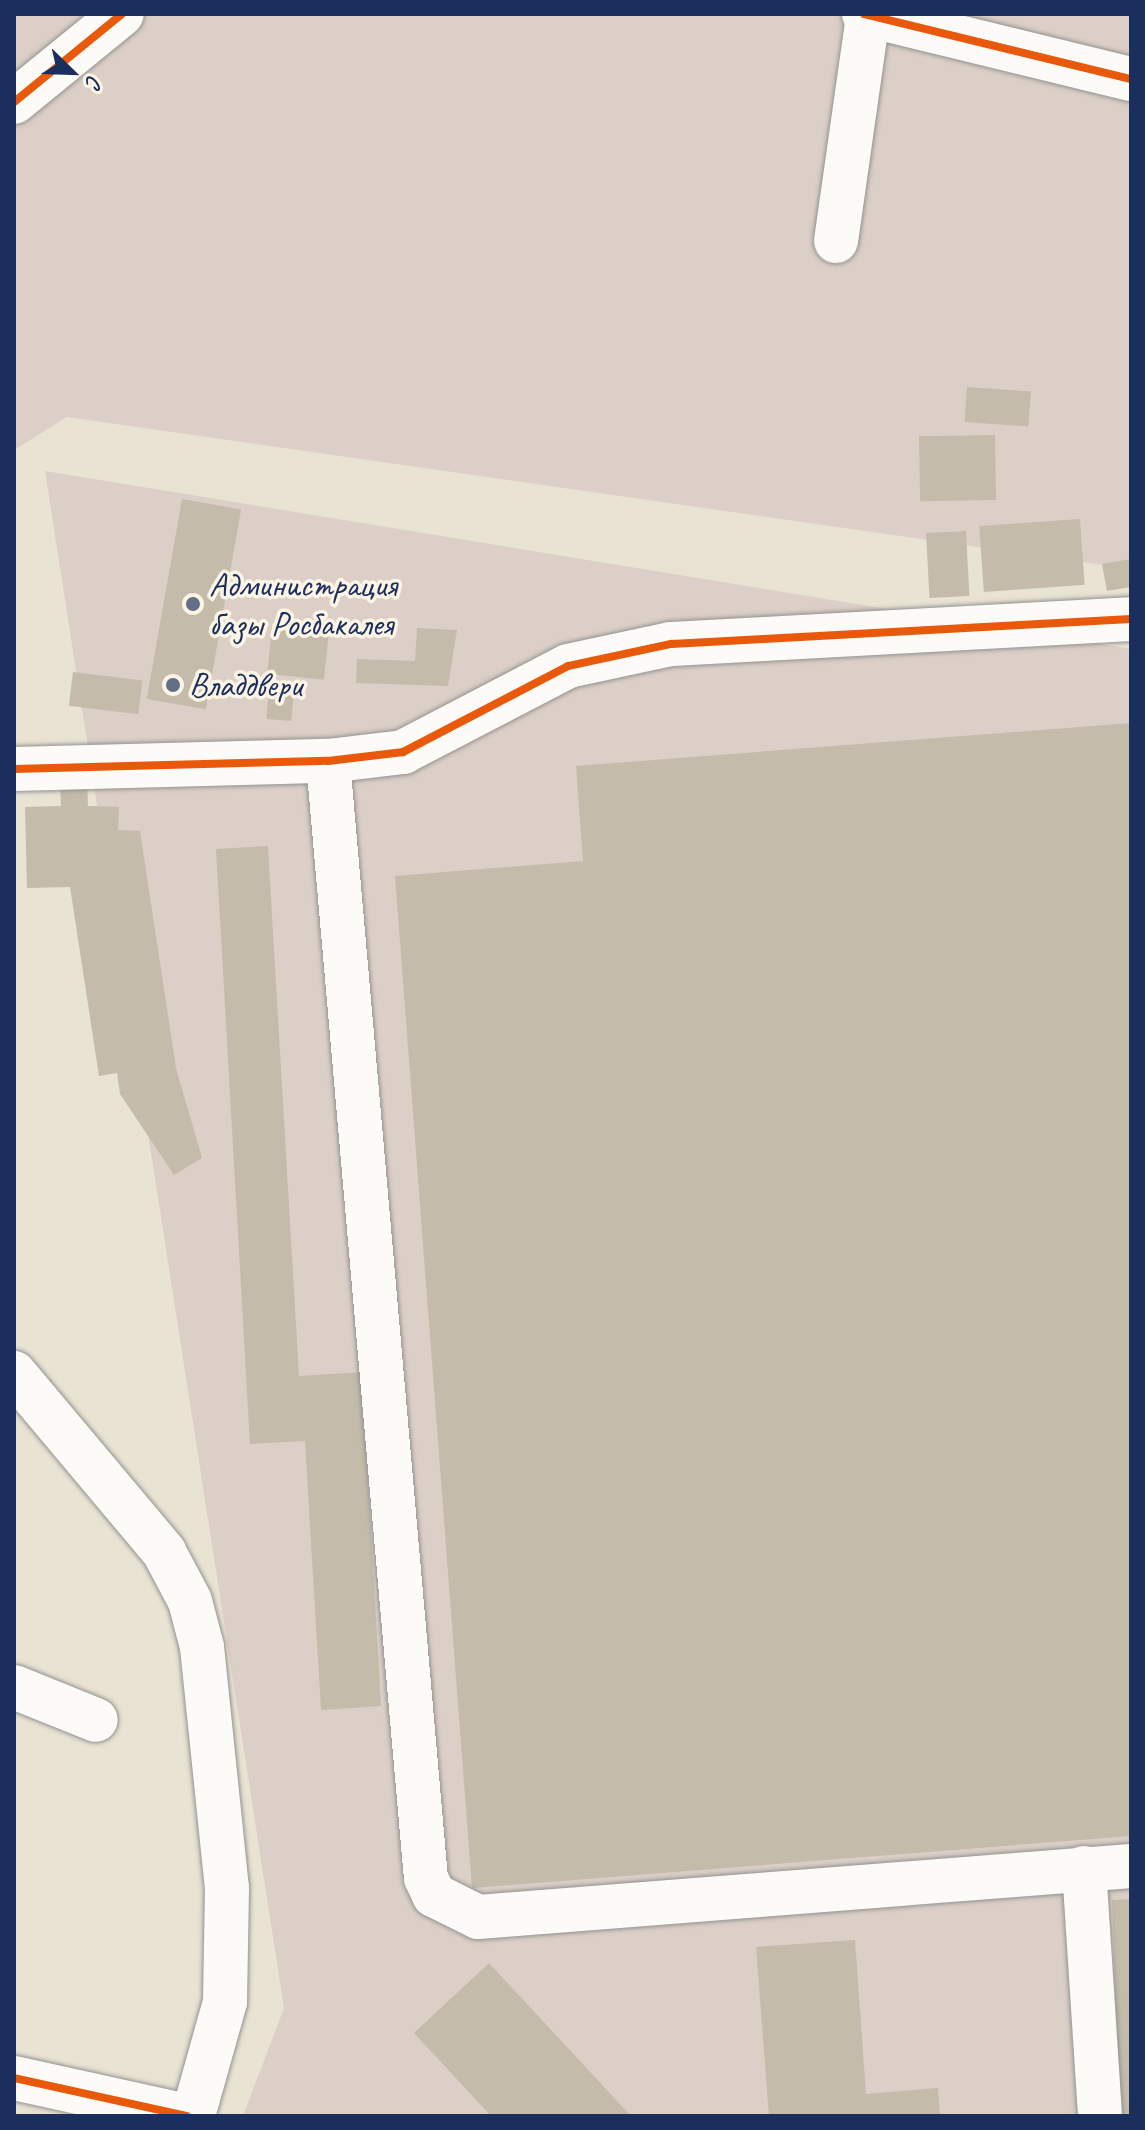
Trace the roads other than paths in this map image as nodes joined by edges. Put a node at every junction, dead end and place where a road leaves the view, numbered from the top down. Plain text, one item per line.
1 (122, 14) edge
2 (866, 14) edge
3 (1131, 79) edge
4 (14, 102) edge
5 (836, 241) dead end
6 (1131, 619) edge
7 (328, 761) junction
8 (14, 769) edge
9 (14, 1373) edge
10 (14, 1687) edge
11 (96, 1720) dead end
12 (1131, 1866) edge
13 (1084, 1868) junction
14 (14, 2078) edge
15 (190, 2116) edge
16 (1100, 2116) edge

1 - 4 street
2 - 3 street
2 - 5 street
6 - 7 street
7 - 8 street
7 - 13 street
9 - 15 street
10 - 11 street
12 - 13 street
13 - 16 street
14 - 15 street

